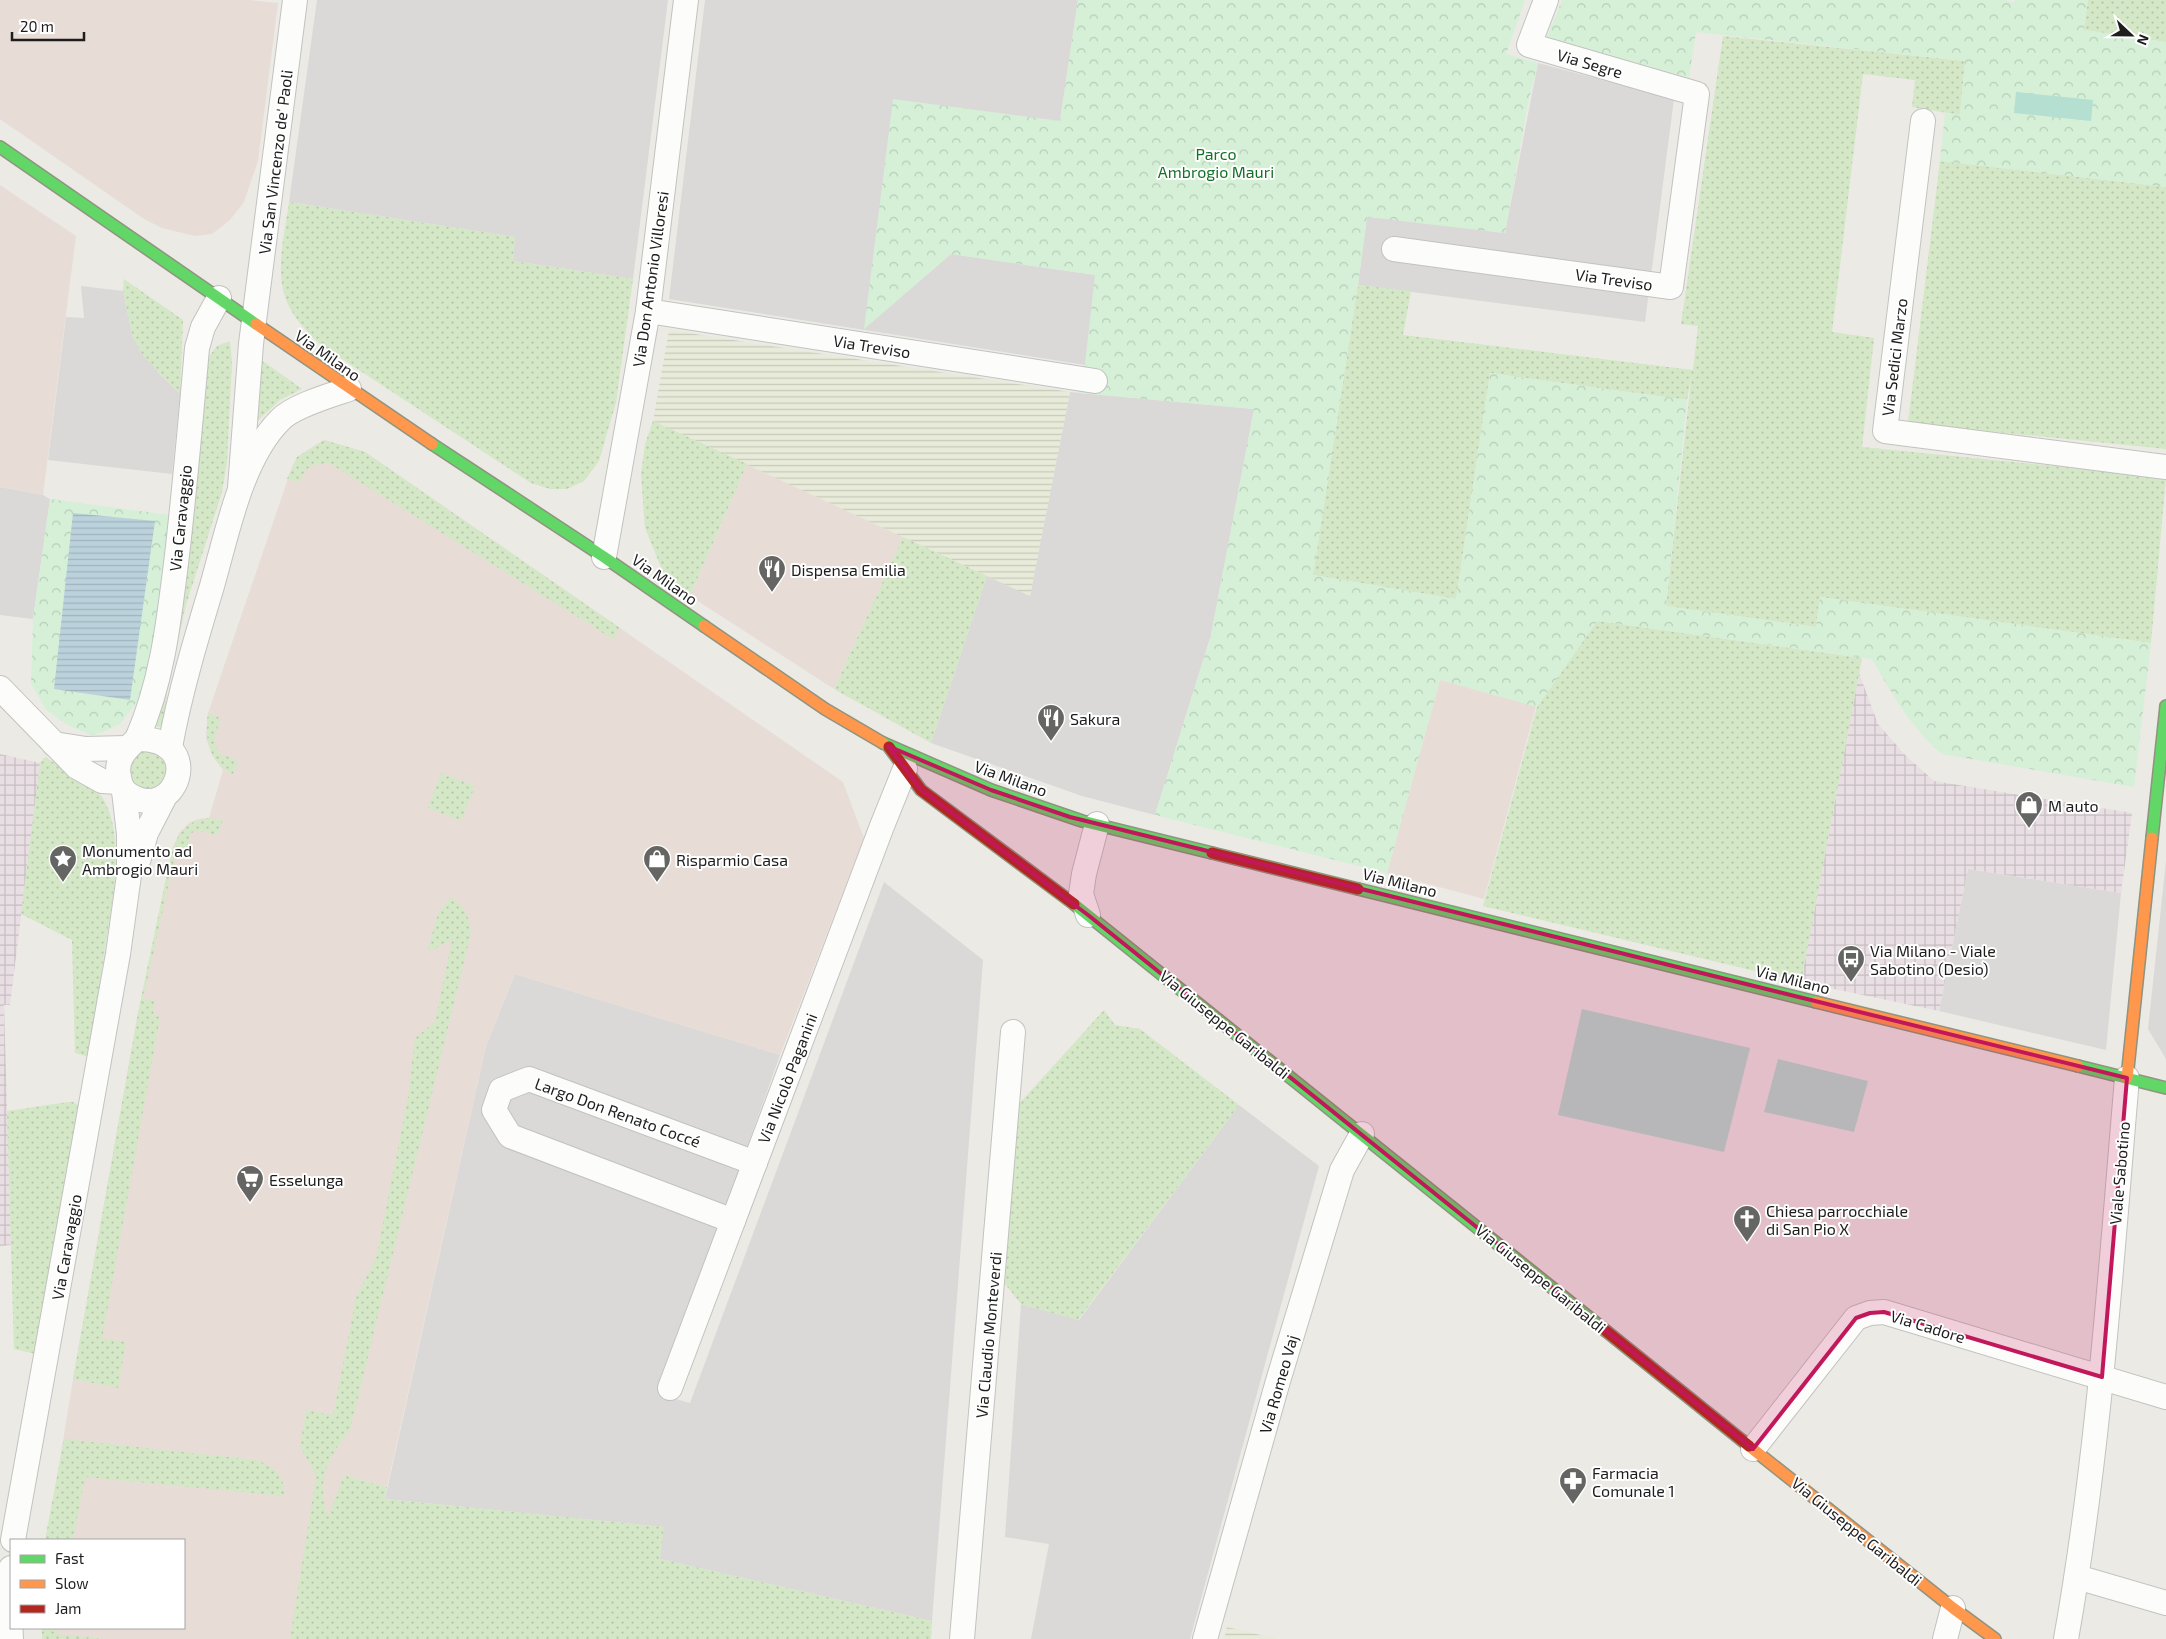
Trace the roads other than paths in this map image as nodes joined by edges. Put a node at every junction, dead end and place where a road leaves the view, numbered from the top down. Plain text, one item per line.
1 (296, 0) edge
2 (686, 0) edge
3 (1546, 0) edge
4 (1697, 94) joint
5 (1923, 121) dead end
6 (0, 147) edge
7 (1394, 249) dead end
8 (219, 298) junction
9 (648, 311) junction
10 (254, 323) junction
11 (1095, 381) dead end
12 (349, 389) junction
13 (2166, 467) edge
14 (240, 488) junction
15 (604, 557) junction
16 (0, 688) edge
17 (2166, 706) edge
18 (132, 743) junction
19 (54, 744) junction
20 (888, 746) junction
21 (170, 747) junction
22 (905, 769) junction
23 (122, 786) junction
24 (164, 796) junction
25 (1097, 824) junction
26 (1088, 915) junction
27 (118, 954) junction
28 (1013, 1032) dead end
29 (2126, 1078) junction
30 (2166, 1088) edge
31 (1362, 1134) junction
32 (755, 1163) junction
33 (734, 1221) junction
34 (2102, 1377) junction
35 (670, 1388) dead end
36 (2166, 1397) edge
37 (1753, 1449) junction
38 (14, 1539) edge
39 (10, 1554) edge
40 (2077, 1577) junction
41 (10, 1585) edge
42 (0, 1597) edge
43 (2166, 1603) edge
44 (1953, 1608) junction
45 (10, 1639) edge
46 (962, 1639) edge
47 (1205, 1639) edge
48 (1945, 1639) edge
49 (1995, 1639) edge
50 (2066, 1639) edge

1 - 10 street, Via San Vincenzo de' Paoli
2 - 9 street, Via Don Antonio Villoresi
3 - 4 street, Via Segre
4 - 7 street, Via Treviso
5 - 13 street, Via Sedici Marzo
6 - 8 main road, Via Milano
8 - 10 main road, Via Milano
8 - 18 street, Via Caravaggio
9 - 11 street, Via Treviso
9 - 15 street, Via Don Antonio Villoresi
10 - 12 main road, Via Milano
10 - 14 street
12 - 14 street
12 - 15 main road, Via Milano
14 - 21 street
15 - 20 main road, Via Milano
16 - 19 street
17 - 29 main road, Viale Sabotino
18 - 19 street
18 - 21 street
18 - 23 street
19 - 23 street
20 - 22 main road, Via Giuseppe Garibaldi
20 - 25 main road, Via Milano
21 - 24 street
22 - 26 main road, Via Giuseppe Garibaldi
22 - 32 street, Via Nicolò Paganini
23 - 24 street
23 - 27 street, Via Caravaggio
24 - 27 street, Via Caravaggio
25 - 26 street
25 - 29 main road, Via Milano
26 - 31 main road, Via Giuseppe Garibaldi
27 - 38 street, Via Caravaggio
28 - 46 street, Via Claudio Monteverdi
29 - 30 main road, Via Milano
29 - 34 street, Viale Sabotino
31 - 37 main road, Via Giuseppe Garibaldi
31 - 47 street, Via Romeo Vaj
32 - 33 street, Via Nicolò Paganini
32 - 33 street, Largo Don Renato Coccé
33 - 35 street, Via Nicolò Paganini
34 - 36 street, Via Cadore
34 - 37 street, Via Cadore
34 - 40 street, Viale Sabotino
37 - 44 main road, Via Giuseppe Garibaldi
39 - 42 street
40 - 43 street
40 - 50 street, Viale Sabotino
41 - 45 street
44 - 48 street
44 - 49 main road, Via Giuseppe Garibaldi

